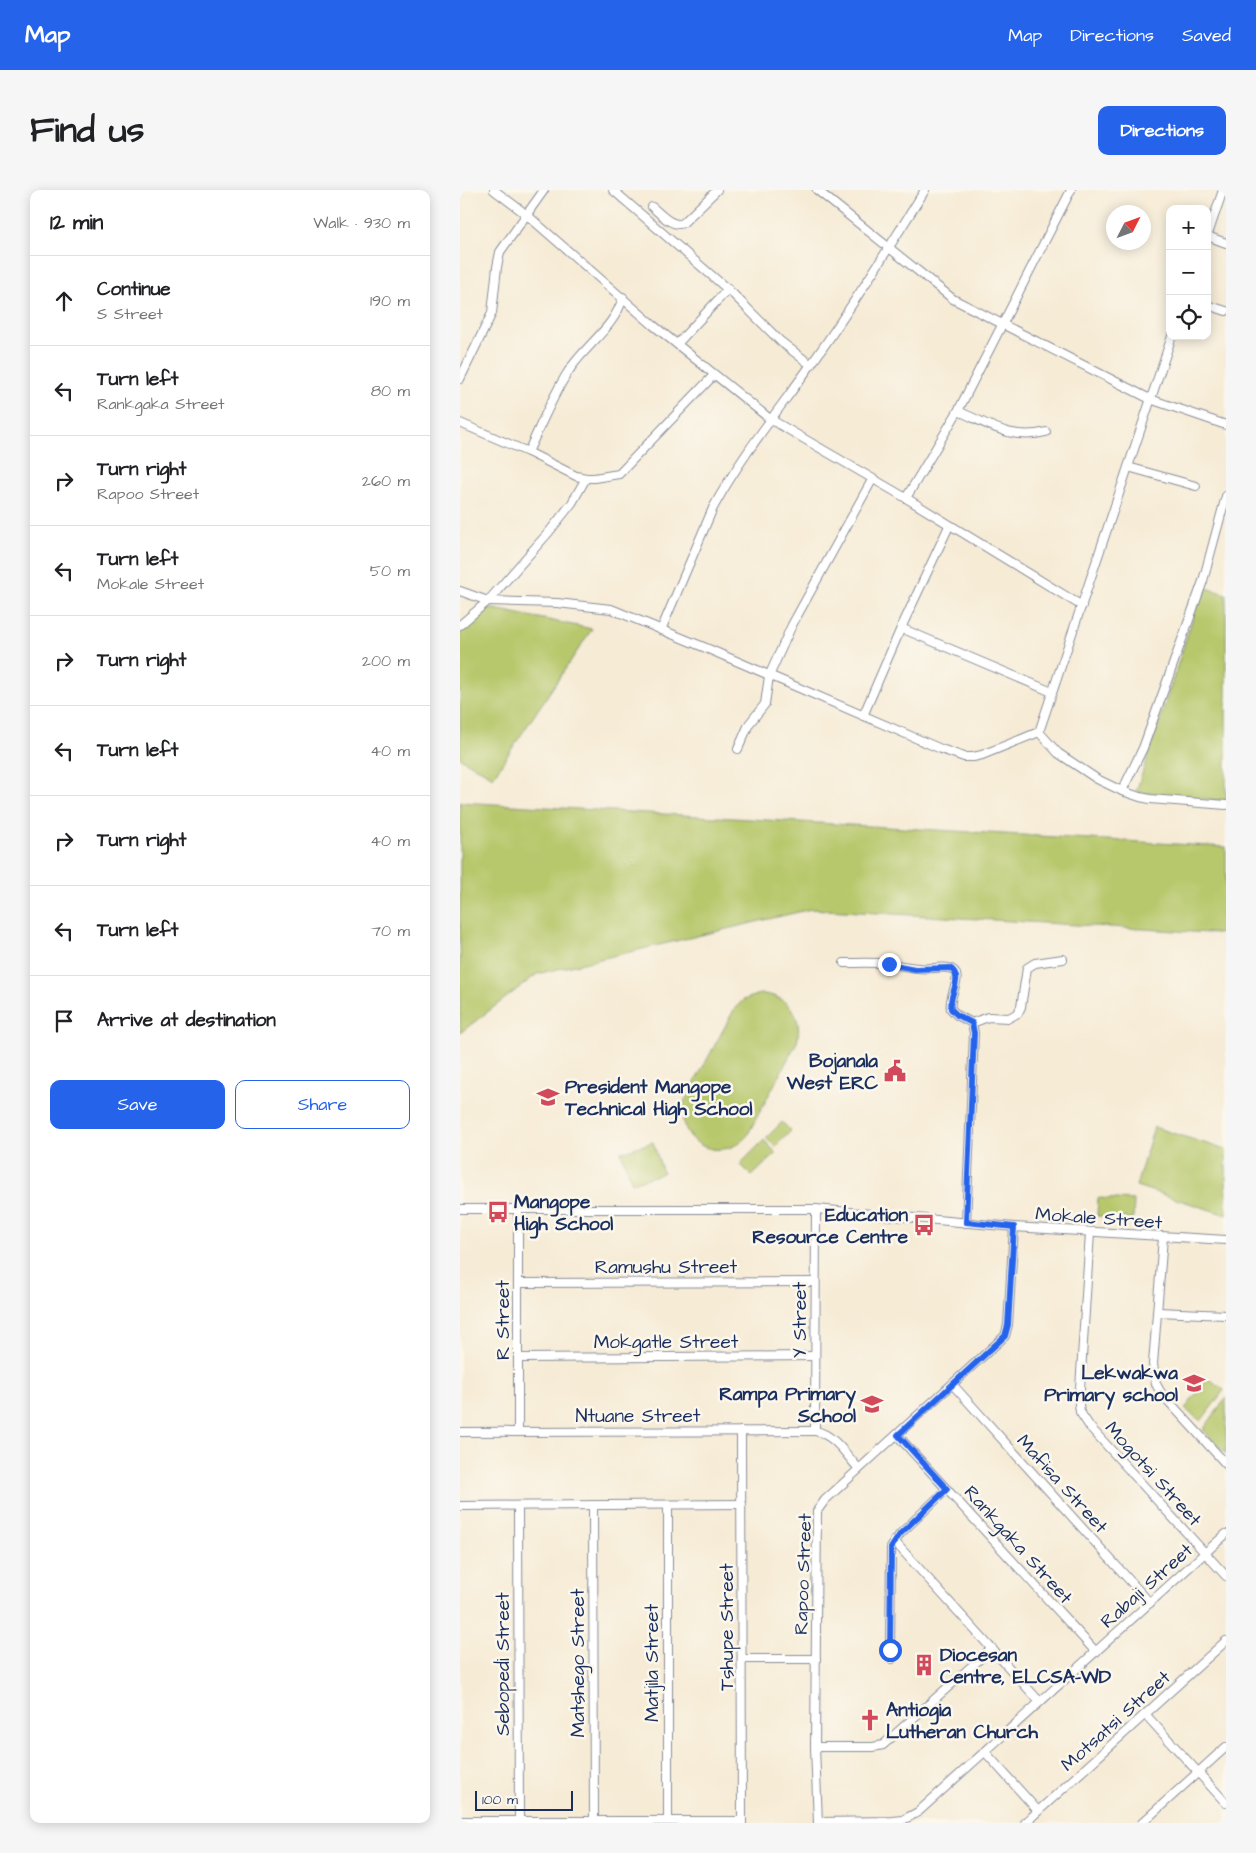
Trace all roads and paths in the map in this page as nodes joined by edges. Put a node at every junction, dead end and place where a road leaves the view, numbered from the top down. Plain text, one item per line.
1 (494, 190) edge
2 (544, 190) edge
3 (613, 190) edge
4 (717, 190) edge
5 (817, 190) edge
6 (925, 190) edge
7 (1071, 190) edge
8 (1224, 190) edge
9 (652, 207) dead end
10 (527, 215) junction
11 (1211, 225) edge
12 (1211, 237) edge
13 (1226, 242) edge
14 (889, 248) junction
15 (728, 289) junction
16 (622, 297) junction
17 (1211, 306) edge
18 (1226, 311) edge
19 (1004, 324) junction
20 (1171, 340) edge
21 (677, 344) junction
22 (811, 364) junction
23 (714, 375) junction
24 (460, 379) edge
25 (1150, 400) junction
26 (958, 410) junction
27 (770, 419) junction
28 (460, 423) edge
29 (1226, 426) edge
30 (1046, 432) dead end
31 (528, 452) junction
32 (1128, 467) junction
33 (586, 478) junction
34 (872, 480) junction
35 (1196, 486) dead end
36 (1226, 496) edge
37 (906, 498) junction
38 (949, 526) junction
39 (460, 591) edge
40 (488, 601) junction
41 (1082, 606) junction
42 (460, 625) edge
43 (901, 628) junction
44 (661, 630) junction
45 (769, 676) junction
46 (1052, 692) junction
47 (863, 716) junction
48 (1039, 732) junction
49 (738, 749) dead end
50 (1122, 791) junction
51 (1226, 806) edge
52 (1063, 959) dead end
53 (844, 963) dead end
54 (972, 1023) junction
55 (460, 1209) edge
56 (518, 1209) junction
57 (816, 1210) junction
58 (966, 1222) junction
59 (1014, 1227) junction
60 (1090, 1233) junction
61 (1163, 1237) junction
62 (1226, 1240) edge
63 (815, 1282) junction
64 (518, 1283) junction
65 (1158, 1312) junction
66 (1226, 1315) edge
67 (815, 1356) junction
68 (518, 1358) junction
69 (953, 1385) junction
70 (518, 1431) junction
71 (741, 1431) junction
72 (815, 1431) junction
73 (460, 1432) edge
74 (898, 1435) junction
75 (1226, 1464) edge
76 (859, 1469) junction
77 (947, 1489) junction
78 (742, 1504) junction
79 (460, 1506) edge
80 (518, 1506) junction
81 (593, 1506) junction
82 (668, 1506) junction
83 (1226, 1534) edge
84 (894, 1541) junction
85 (1205, 1553) junction
86 (1226, 1576) edge
87 (1150, 1603) junction
88 (1226, 1641) edge
89 (992, 1648) junction
90 (1096, 1652) junction
91 (742, 1659) junction
92 (816, 1659) junction
93 (892, 1659) dead end
94 (1040, 1702) junction
95 (1145, 1714) junction
96 (815, 1747) junction
97 (1226, 1747) edge
98 (986, 1753) junction
99 (1199, 1772) junction
100 (1226, 1803) edge
101 (1038, 1811) junction
102 (668, 1820) junction
103 (460, 1821) edge
104 (594, 1821) junction
105 (519, 1822) edge
106 (742, 1822) edge
107 (818, 1823) edge
108 (1025, 1823) edge
109 (1142, 1823) edge

1 - 10 street
2 - 10 street
3 - 15 street
4 - 9 street
5 - 14 street
6 - 14 street
7 - 19 street
8 - 11 street
10 - 16 street
10 - 24 street
12 - 13 street
14 - 19 street
14 - 22 street
15 - 21 street
15 - 22 street
16 - 21 street
16 - 31 street
17 - 18 street
19 - 25 street
19 - 26 street
20 - 25 street
21 - 23 street
22 - 27 street
23 - 27 street
23 - 33 street
25 - 29 street
25 - 32 street
26 - 30 street
26 - 37 street
27 - 34 street
27 - 44 street
28 - 31 street
31 - 33 street
32 - 35 street
32 - 41 street
33 - 40 street
34 - 37 street
34 - 45 street
36 - 50 street
37 - 38 street
38 - 41 street
38 - 43 street
39 - 40 street
40 - 42 street
40 - 44 street
41 - 46 street
43 - 46 street
43 - 47 street
44 - 45 street
45 - 47 street
45 - 49 street
46 - 48 street
47 - 48 street
48 - 50 street
50 - 51 street
52 - 54 street
53 - 54 street
54 - 58 street
55 - 56 street, Mokale Street
56 - 57 street, Mokale Street
56 - 64 street, R Street
57 - 58 street, Mokale Street
57 - 63 street, Y Street
58 - 59 street, Mokale Street
59 - 60 street, Mokale Street
59 - 69 street, Rapoo Street
60 - 61 street, Mokale Street
60 - 85 street, Mogotsi Street
61 - 62 street, Mokale Street
61 - 65 street
63 - 64 street, Ramushu Street
63 - 67 street, Y Street
64 - 68 street, R Street
65 - 66 street
65 - 75 street
67 - 68 street, Mokgatle Street
67 - 72 street, Y Street
68 - 70 street, R Street
69 - 74 street, Rapoo Street
69 - 87 street, Mafisa Street
70 - 71 street, Ntuane Street
70 - 73 street, Ntuane Street
71 - 72 street, Ntuane Street
71 - 78 street, Tshupe Street
72 - 76 street
74 - 76 street, Rapoo Street
74 - 77 street, Rankgaka Street
76 - 92 street, Rapoo Street
77 - 84 street
77 - 90 street, Rankgaka Street
78 - 82 street
78 - 91 street, Tshupe Street
79 - 80 street
80 - 81 street
80 - 105 street, Sebopedi Street
81 - 82 street
81 - 104 street, Matshego Street
82 - 102 street, Matjila Street
83 - 85 street, Rabaji Street
84 - 89 street
84 - 93 street
85 - 86 street, Mogotsi Street
85 - 87 street, Rabaji Street
87 - 90 street, Rabaji Street
88 - 95 street, Motsatsi Street
89 - 94 street
89 - 96 street
90 - 94 street, Rabaji Street
91 - 92 street
91 - 106 street, Tshupe Street
92 - 96 street, Rapoo Street
94 - 98 street, Rabaji Street
95 - 99 street
95 - 101 street, Motsatsi Street
96 - 107 street, Rapoo Street
97 - 99 street
98 - 101 street
98 - 107 street, Rabaji Street
99 - 100 street
99 - 109 street
101 - 108 street, Motsatsi Street
102 - 104 street
102 - 106 street
103 - 105 street
104 - 105 street

